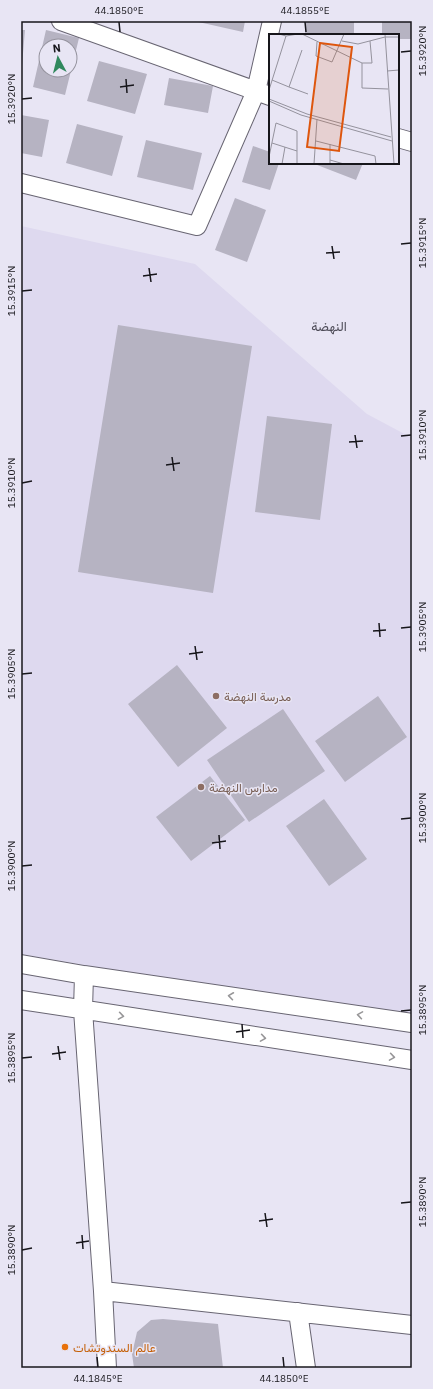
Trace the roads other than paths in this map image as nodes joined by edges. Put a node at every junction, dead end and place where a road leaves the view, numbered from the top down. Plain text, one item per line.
1 (61, 21) edge
2 (272, 21) edge
3 (270, 34) edge
4 (269, 45) edge
5 (263, 94) edge
6 (399, 138) edge
7 (412, 142) edge
8 (21, 183) edge
9 (21, 964) edge
10 (84, 975) junction
11 (21, 1000) edge
12 (83, 1010) junction
13 (412, 1023) edge
14 (412, 1060) edge
15 (103, 1291) junction
16 (298, 1312) junction
17 (412, 1325) edge
18 (107, 1368) edge
19 (306, 1368) edge

1 - 5 street
2 - 3 street
4 - 5 street
5 - 8 street
6 - 7 street
9 - 10 street
10 - 12 street
13 -> 10 street
11 - 12 street
12 -> 14 street
12 - 15 street
15 - 16 street
15 - 18 street
16 - 17 street
16 - 19 street

